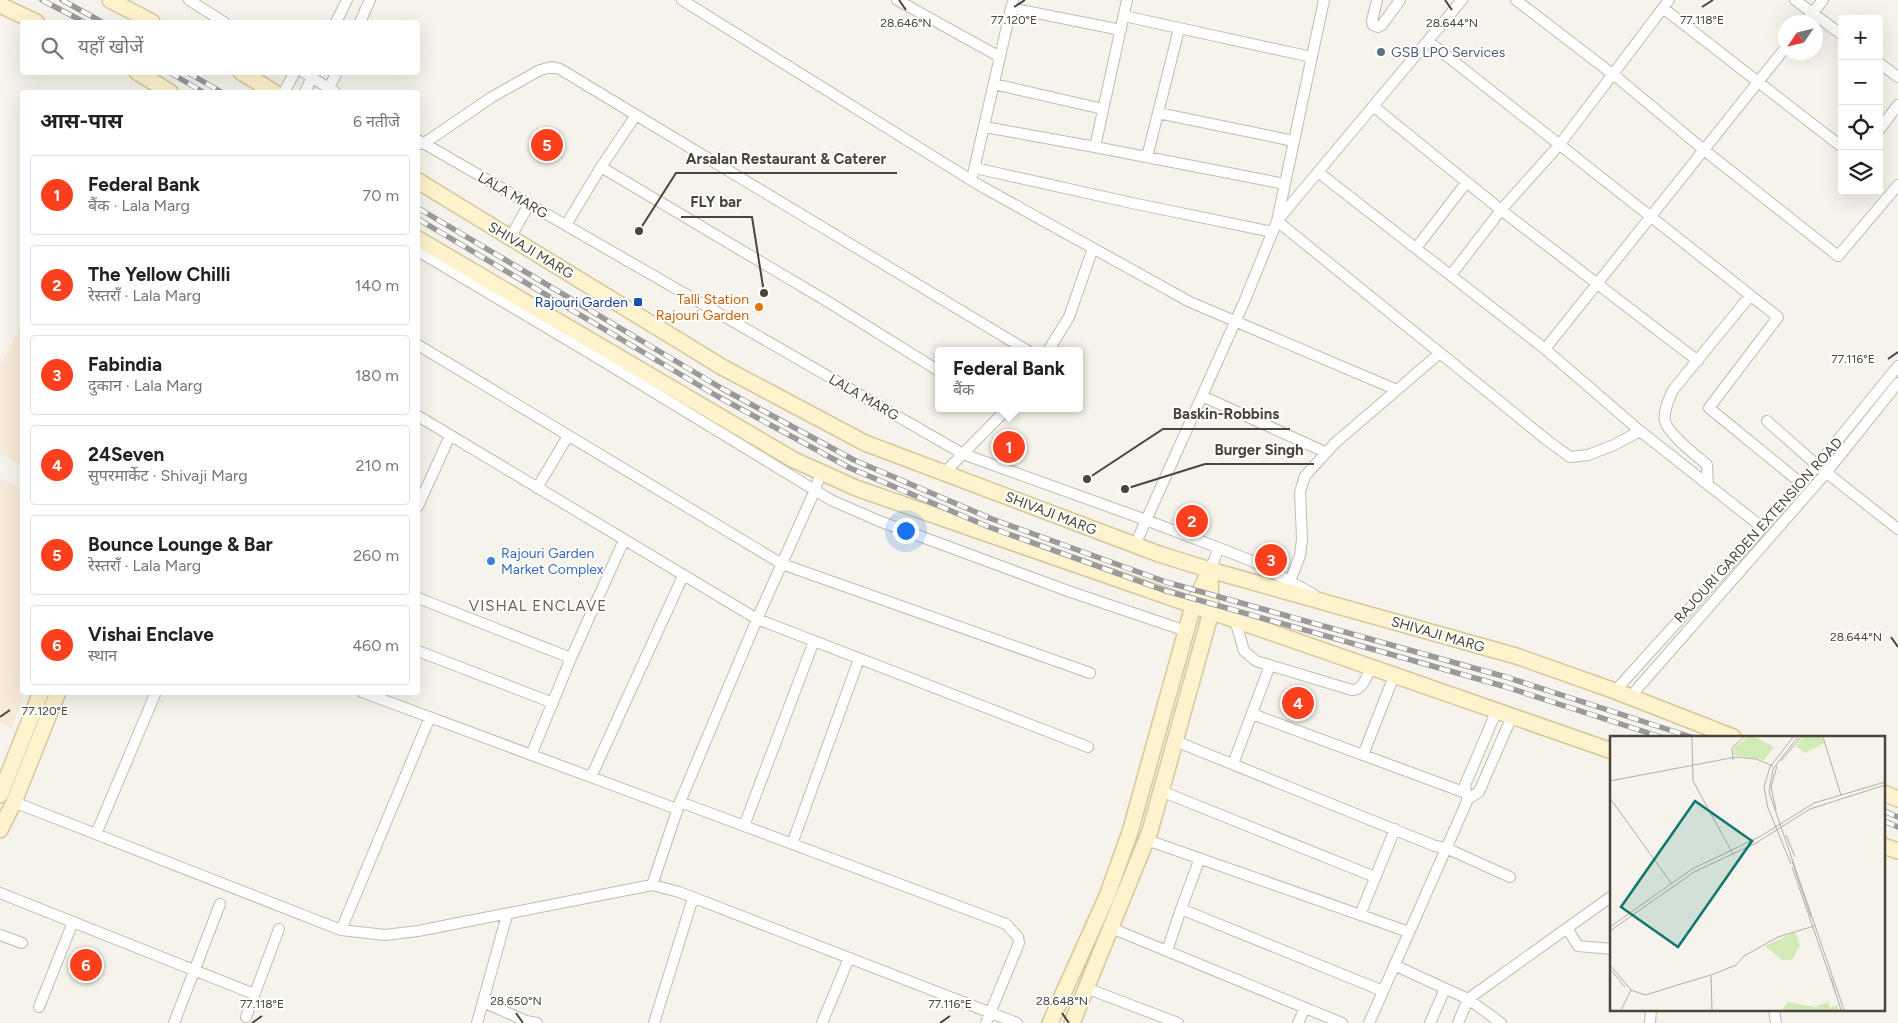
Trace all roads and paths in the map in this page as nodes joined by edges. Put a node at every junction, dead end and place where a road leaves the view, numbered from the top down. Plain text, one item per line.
1 (110, 0) edge
2 (189, 0) edge
3 (347, 0) edge
4 (370, 0) edge
5 (682, 0) edge
6 (897, 0) edge
7 (1127, 0) edge
8 (1324, 0) edge
9 (1377, 0) edge
10 (1400, 0) edge
11 (1462, 0) edge
12 (1516, 0) edge
13 (1795, 0) edge
14 (1823, 0) edge
15 (1012, 4) edge
16 (1666, 4) edge
17 (0, 5) edge
18 (1812, 13) junction
19 (1124, 16) junction
20 (32, 20) edge
21 (148, 20) edge
22 (221, 20) edge
23 (337, 20) edge
24 (361, 20) edge
25 (1179, 29) junction
26 (1121, 30) junction
27 (1838, 33) edge
28 (1428, 41) junction
29 (1000, 57) junction
30 (1312, 57) junction
31 (1778, 57) edge
32 (1883, 67) edge
33 (142, 75) edge
34 (246, 75) edge
35 (293, 75) edge
36 (309, 75) edge
37 (310, 75) edge
38 (336, 75) edge
39 (1614, 75) junction
40 (1898, 78) edge
41 (1758, 82) junction
42 (994, 84) junction
43 (167, 90) edge
44 (271, 90) edge
45 (285, 90) edge
46 (306, 90) edge
47 (329, 90) edge
48 (330, 90) edge
49 (1898, 105) edge
50 (1374, 106) junction
51 (1103, 109) junction
52 (1158, 113) junction
53 (636, 115) junction
54 (1883, 125) edge
55 (985, 127) junction
56 (1294, 140) junction
57 (420, 142) edge
58 (1560, 144) junction
59 (1838, 144) edge
60 (1095, 147) junction
61 (1704, 150) junction
62 (1147, 157) junction
63 (601, 167) junction
64 (974, 168) junction
65 (1318, 172) junction
66 (971, 180) junction
67 (420, 182) edge
68 (1466, 183) junction
69 (1285, 184) junction
70 (1897, 188) edge
71 (529, 204) junction
72 (1500, 210) junction
73 (1651, 216) junction
74 (1277, 221) junction
75 (566, 226) junction
76 (1273, 232) junction
77 (510, 238) junction
78 (420, 240) edge
79 (1093, 248) junction
80 (1416, 248) junction
81 (420, 252) edge
82 (1451, 275) junction
83 (1597, 283) junction
84 (1750, 296) junction
85 (1235, 322) junction
86 (420, 346) edge
87 (1021, 347) edge
88 (1050, 347) edge
89 (1545, 349) junction
90 (1440, 353) junction
91 (1698, 361) junction
92 (1898, 366) edge
93 (935, 368) edge
94 (1898, 383) edge
95 (1397, 390) junction
96 (1202, 396) junction
97 (1002, 412) edge
98 (420, 417) edge
99 (1767, 421) dead end
100 (1640, 431) junction
101 (450, 436) junction
102 (568, 436) junction
103 (1325, 452) junction
104 (963, 454) junction
105 (1822, 470) junction
106 (821, 472) junction
107 (944, 473) junction
108 (1802, 484) junction
109 (1708, 485) junction
110 (537, 488) junction
111 (814, 490) junction
112 (420, 502) edge
113 (1146, 520) junction
114 (1763, 528) junction
115 (1898, 529) edge
116 (624, 540) junction
117 (1136, 545) junction
118 (1219, 548) junction
119 (782, 564) junction
120 (1210, 570) junction
121 (683, 576) junction
122 (1290, 582) junction
123 (420, 599) edge
124 (1335, 605) junction
125 (1193, 606) junction
126 (1211, 612) junction
127 (757, 619) junction
128 (1235, 620) junction
129 (1186, 631) junction
130 (814, 642) junction
131 (420, 652) edge
132 (571, 658) junction
133 (859, 658) junction
134 (1270, 665) junction
135 (1371, 668) junction
136 (1090, 673) dead end
137 (1394, 676) junction
138 (1615, 691) junction
139 (39, 695) edge
140 (57, 695) edge
141 (155, 695) edge
142 (370, 695) edge
143 (1630, 697) junction
144 (553, 703) junction
145 (1496, 710) junction
146 (1252, 714) junction
147 (1512, 716) junction
148 (430, 717) junction
149 (1730, 736) edge
150 (1175, 741) junction
151 (1088, 747) dead end
152 (1610, 750) edge
153 (531, 755) junction
154 (1363, 755) junction
155 (1234, 764) junction
156 (591, 777) junction
157 (1161, 791) junction
158 (1886, 794) edge
159 (0, 795) edge
160 (1467, 796) junction
161 (1898, 798) edge
162 (14, 802) junction
163 (679, 806) junction
164 (744, 826) junction
165 (1395, 829) junction
166 (0, 830) edge
167 (96, 834) junction
168 (1147, 840) junction
169 (792, 844) junction
170 (1886, 847) edge
171 (1446, 848) junction
172 (1898, 851) edge
173 (1200, 858) junction
174 (1375, 877) junction
175 (1510, 877) dead end
176 (652, 885) junction
177 (0, 893) edge
178 (1610, 897) edge
179 (694, 898) junction
180 (220, 904) dead end
181 (1181, 909) junction
182 (507, 915) junction
183 (1360, 915) junction
184 (73, 922) junction
185 (1111, 928) junction
186 (1567, 928) junction
187 (279, 929) dead end
188 (341, 930) junction
189 (1409, 932) junction
190 (0, 934) edge
191 (22, 943) dead end
192 (1610, 949) edge
193 (1167, 951) junction
194 (850, 958) junction
195 (1394, 965) junction
196 (195, 970) junction
197 (1086, 988) junction
198 (1445, 989) junction
199 (1383, 990) junction
200 (254, 994) junction
201 (1468, 1000) junction
202 (483, 1002) junction
203 (39, 1007) dead end
204 (1305, 1008) junction
205 (1651, 1010) edge
206 (1774, 1010) edge
207 (246, 1017) dead end
208 (988, 1018) edge
209 (174, 1023) edge
210 (476, 1023) edge
211 (537, 1023) edge
212 (654, 1023) edge
213 (822, 1023) edge
214 (1017, 1023) edge
215 (1050, 1023) edge
216 (1072, 1023) edge
217 (1178, 1023) edge
218 (1298, 1023) edge
219 (1342, 1023) edge
220 (1369, 1023) edge
221 (1430, 1023) edge
222 (1458, 1023) edge
223 (1501, 1023) edge
224 (1650, 1023) edge
225 (1776, 1023) edge

1 - 21 main road
2 - 22 street
3 - 23 street
4 - 24 street
5 - 66 street
6 - 29 street
7 - 19 street
8 - 30 street
9 - 10 street
11 - 28 street
12 - 39 street
13 - 18 street
14 - 18 street
15 - 26 street
15 - 29 street
16 - 39 street
16 - 41 street
17 - 20 main road
18 - 27 street
19 - 25 street
19 - 26 street
25 - 30 street
25 - 52 street
26 - 51 street
28 - 50 street
28 - 58 street
29 - 42 street
30 - 56 street
31 - 41 street
32 - 40 street
33 - 43 main road
34 - 44 main road
35 - 45 street
36 - 46 street
37 - 47 street
38 - 48 street
39 - 58 street
39 - 61 street
41 - 59 street
41 - 61 street
42 - 51 street
42 - 55 street
49 - 54 street
50 - 65 street
50 - 68 street
51 - 60 street
52 - 56 street
52 - 62 street
53 - 57 street
53 - 63 street
53 - 87 street
55 - 60 street
55 - 64 street
56 - 69 street
57 - 71 street, LALA MARG
58 - 72 street
58 - 73 street
60 - 62 street
61 - 70 street
61 - 73 street
62 - 69 street
63 - 75 street
63 - 93 street
64 - 66 street
64 - 76 street
65 - 74 street
65 - 80 street
66 - 79 street
67 - 77 main road, SHIVAJI MARG
68 - 72 street
68 - 80 street
69 - 74 street
71 - 75 street, LALA MARG
71 - 77 street
72 - 82 street
72 - 83 street
73 - 83 street
73 - 84 street
74 - 76 street
74 - 90 street
75 - 104 street, LALA MARG
76 - 85 street
77 - 107 main road, SHIVAJI MARG
78 - 106 main road
79 - 85 street
79 - 88 street
80 - 82 street
81 - 111 street
82 - 89 street
83 - 89 street
83 - 91 street
84 - 91 street
84 - 108 street
85 - 95 street
85 - 96 street
86 - 102 street
89 - 100 street
90 - 95 street
90 - 100 street
91 - 109 street
92 - 105 street, RAJOURI GARDEN EXTENSION ROAD
94 - 105 street, RAJOURI GARDEN EXTENSION ROAD
95 - 103 street
96 - 103 street
96 - 113 street
97 - 104 street
98 - 101 street
99 - 105 street
100 - 109 street
101 - 110 street
101 - 112 street
102 - 110 street
102 - 119 street
103 - 122 street
104 - 107 street
104 - 113 street, LALA MARG
105 - 108 street, RAJOURI GARDEN EXTENSION ROAD
105 - 115 street
105 - 143 street, RAJOURI GARDEN EXTENSION ROAD
106 - 111 street
106 - 125 main road
107 - 117 main road, SHIVAJI MARG
108 - 114 street, RAJOURI GARDEN EXTENSION ROAD
109 - 114 street
110 - 116 street
111 - 119 street
111 - 129 street
113 - 117 street
113 - 118 street, LALA MARG
114 - 138 street, RAJOURI GARDEN EXTENSION ROAD
116 - 121 street
116 - 132 street
117 - 120 main road, SHIVAJI MARG
118 - 120 street
118 - 122 street, LALA MARG
119 - 127 street
119 - 136 street
120 - 124 main road, SHIVAJI MARG
120 - 125 main road
120 - 126 main road
121 - 127 street
121 - 156 street
122 - 124 street, LALA MARG
123 - 132 street
124 - 138 main road, SHIVAJI MARG
125 - 126 main road
125 - 129 main road
126 - 128 main road
126 - 150 main road
127 - 130 street
127 - 163 street
128 - 134 street
128 - 135 main road
129 - 215 main road
130 - 133 street
130 - 164 street
131 - 144 street
132 - 144 street
133 - 151 street
133 - 169 street
134 - 135 street
134 - 146 street
135 - 137 main road
137 - 145 main road
137 - 154 street
138 - 143 main road, SHIVAJI MARG
139 - 159 main road
140 - 162 main road
141 - 167 street
142 - 148 street
143 - 149 main road, SHIVAJI MARG
144 - 153 street
145 - 147 main road
145 - 160 street
146 - 154 street
146 - 155 street
147 - 152 main road
147 - 160 street
148 - 153 street
148 - 188 street
150 - 155 street
150 - 157 main road
153 - 156 street
154 - 160 street
155 - 165 street
156 - 163 street
157 - 168 main road
157 - 174 street
158 - 161 main road
159 - 162 main road
160 - 171 street
162 - 166 main road
162 - 167 street
163 - 164 street
163 - 176 street
164 - 169 street
165 - 171 street
165 - 174 street
167 - 188 street
168 - 173 street
168 - 185 main road
169 - 208 street
170 - 172 main road
171 - 175 street
171 - 189 street
173 - 181 street
173 - 183 street
174 - 183 street
176 - 179 street
176 - 182 street
177 - 184 street
178 - 186 street
179 - 194 street
179 - 212 street
180 - 196 street
181 - 193 street
181 - 199 street
182 - 188 street
182 - 202 street
183 - 189 street
184 - 196 street
184 - 203 street
185 - 193 street
185 - 197 main road
186 - 192 street
186 - 201 street
187 - 200 street
189 - 195 street
190 - 191 street
193 - 204 street
194 - 208 street
194 - 213 street
195 - 198 street
195 - 199 street
196 - 200 street
196 - 209 street
197 - 216 main road
197 - 217 street
198 - 201 street
198 - 221 street
199 - 220 street
200 - 207 street
201 - 222 street
201 - 223 street
202 - 210 street
202 - 211 street
204 - 218 street
204 - 219 street
205 - 224 street
206 - 225 street
208 - 214 street

